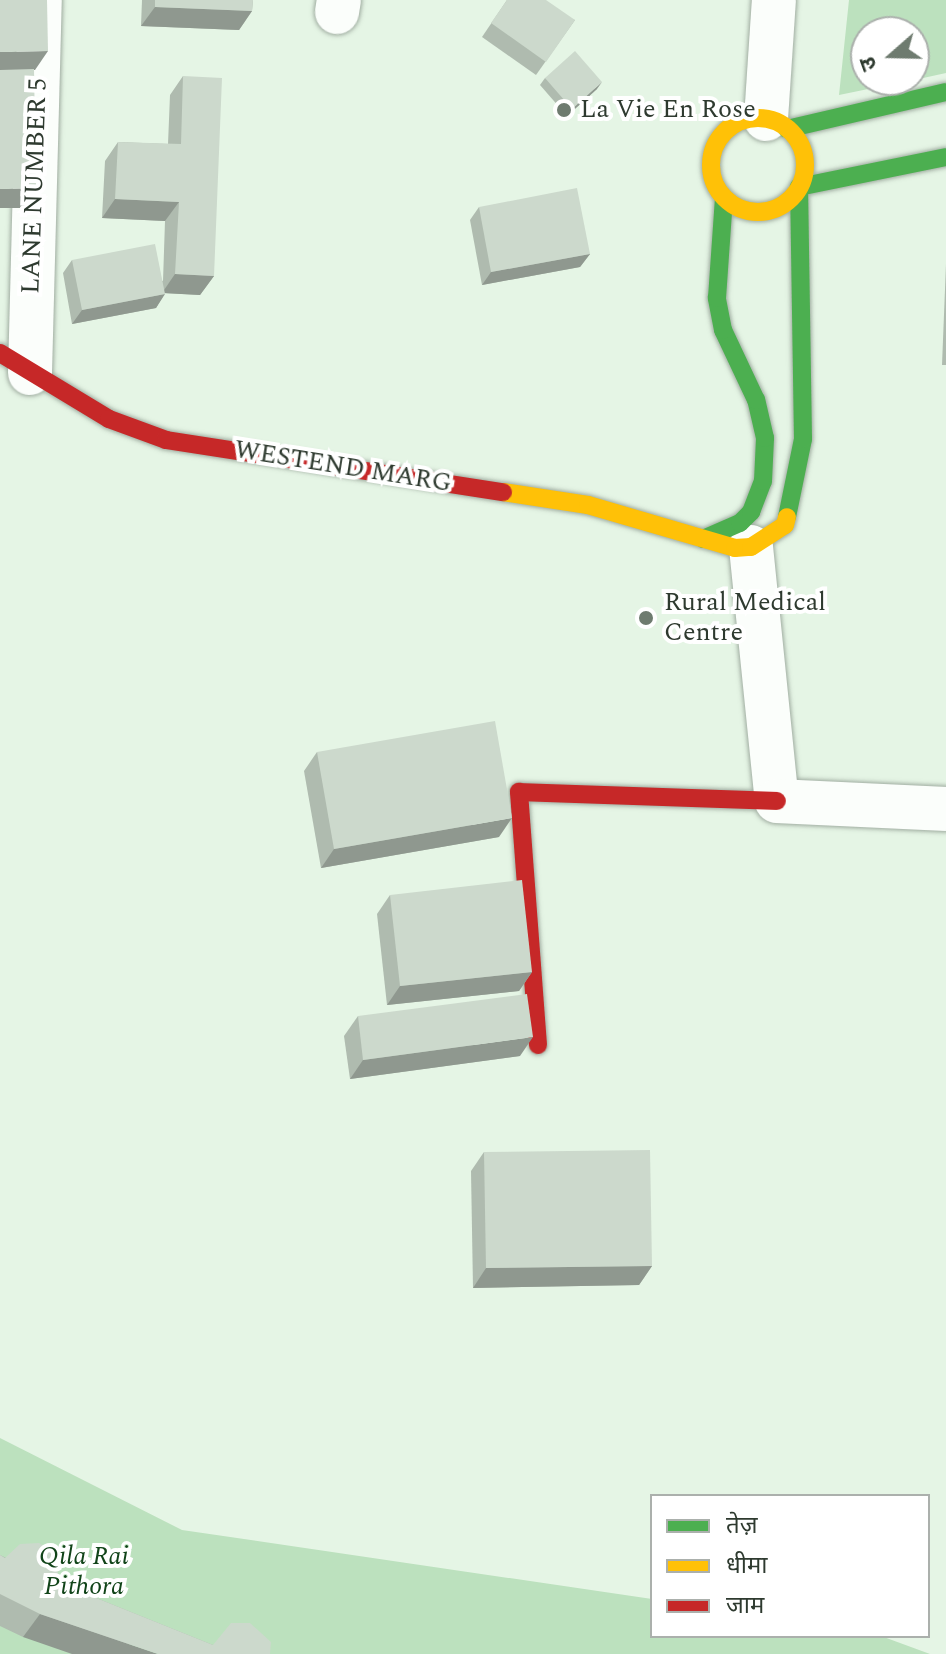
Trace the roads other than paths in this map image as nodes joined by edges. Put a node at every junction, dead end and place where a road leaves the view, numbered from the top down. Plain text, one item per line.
1 (40, 0) edge
2 (774, 0) edge
3 (946, 92) edge
4 (776, 124) junction
5 (946, 157) edge
6 (799, 187) junction
7 (724, 198) junction
8 (15, 363) edge
9 (703, 539) junction
10 (751, 547) junction
11 (777, 801) junction
12 (946, 809) edge
13 (538, 1045) dead end

1 - 8 street, LANE NUMBER 5
2 - 4 street
3 - 4 street
4 - 6 street
4 - 7 street
5 - 6 street
6 - 7 street
6 - 10 street
7 - 9 street
8 - 9 street, WESTEND MARG
9 - 10 street, WESTEND MARG
10 - 11 street
11 - 12 street
11 - 13 street

